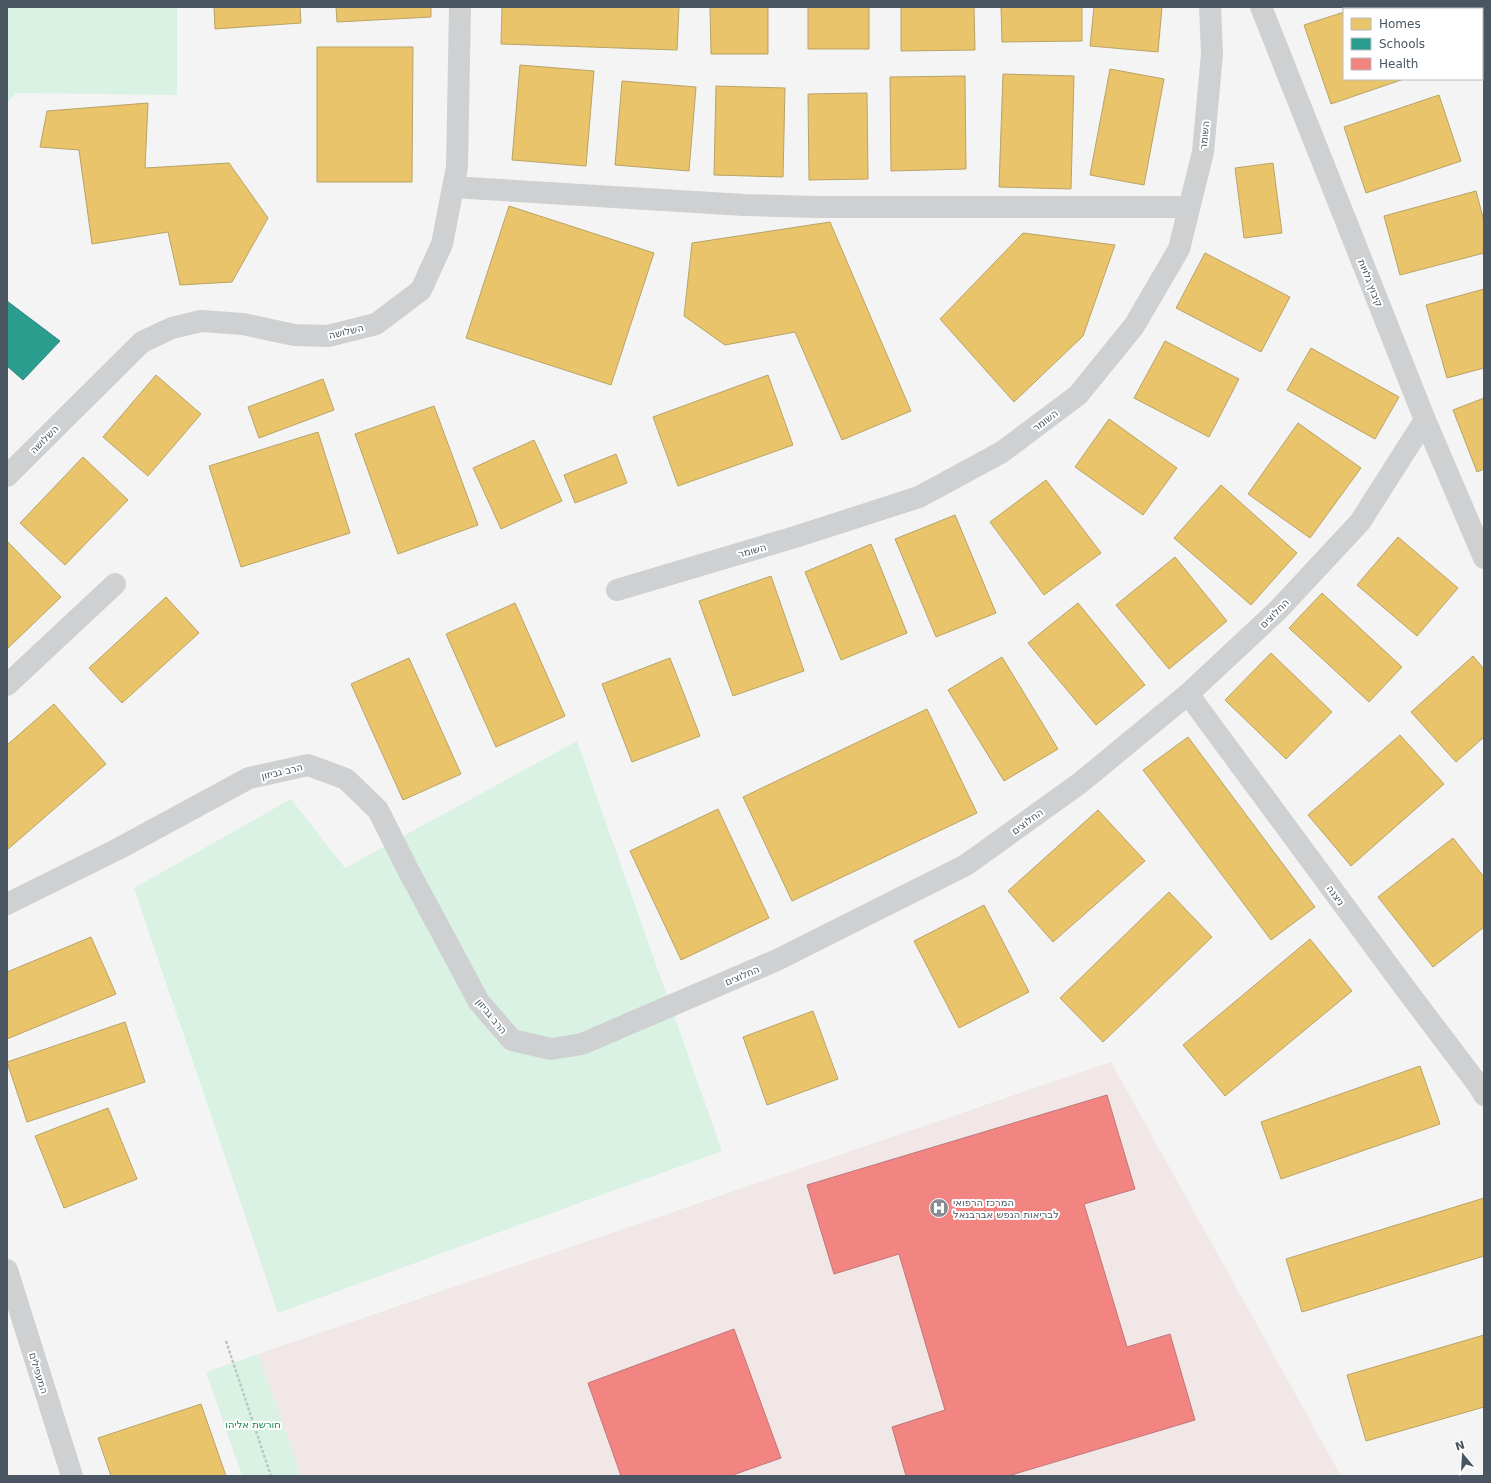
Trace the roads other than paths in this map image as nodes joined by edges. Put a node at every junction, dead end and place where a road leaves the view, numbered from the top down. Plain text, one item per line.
1 (460, 7) edge
2 (1210, 7) edge
3 (1261, 7) edge
4 (453, 187) junction
5 (1188, 207) junction
6 (1425, 420) junction
7 (7, 476) edge
8 (1484, 558) edge
9 (115, 584) dead end
10 (617, 590) dead end
11 (7, 685) edge
12 (1188, 694) junction
13 (7, 904) edge
14 (512, 1040) joint
15 (1484, 1096) edge
16 (7, 1270) edge
17 (72, 1476) edge

1 - 4 street, השלושה
2 - 5 street, השומר
3 - 6 street, קיבוץ גלויות
4 - 5 street
4 - 7 street, השלושה
5 - 10 street, השומר
6 - 8 street, קיבוץ גלויות
6 - 12 street, החלוצים
9 - 11 street
12 - 14 street, החלוצים
12 - 15 street, ניצנה
13 - 14 street, הרב גביזון
16 - 17 street, המעפילים

